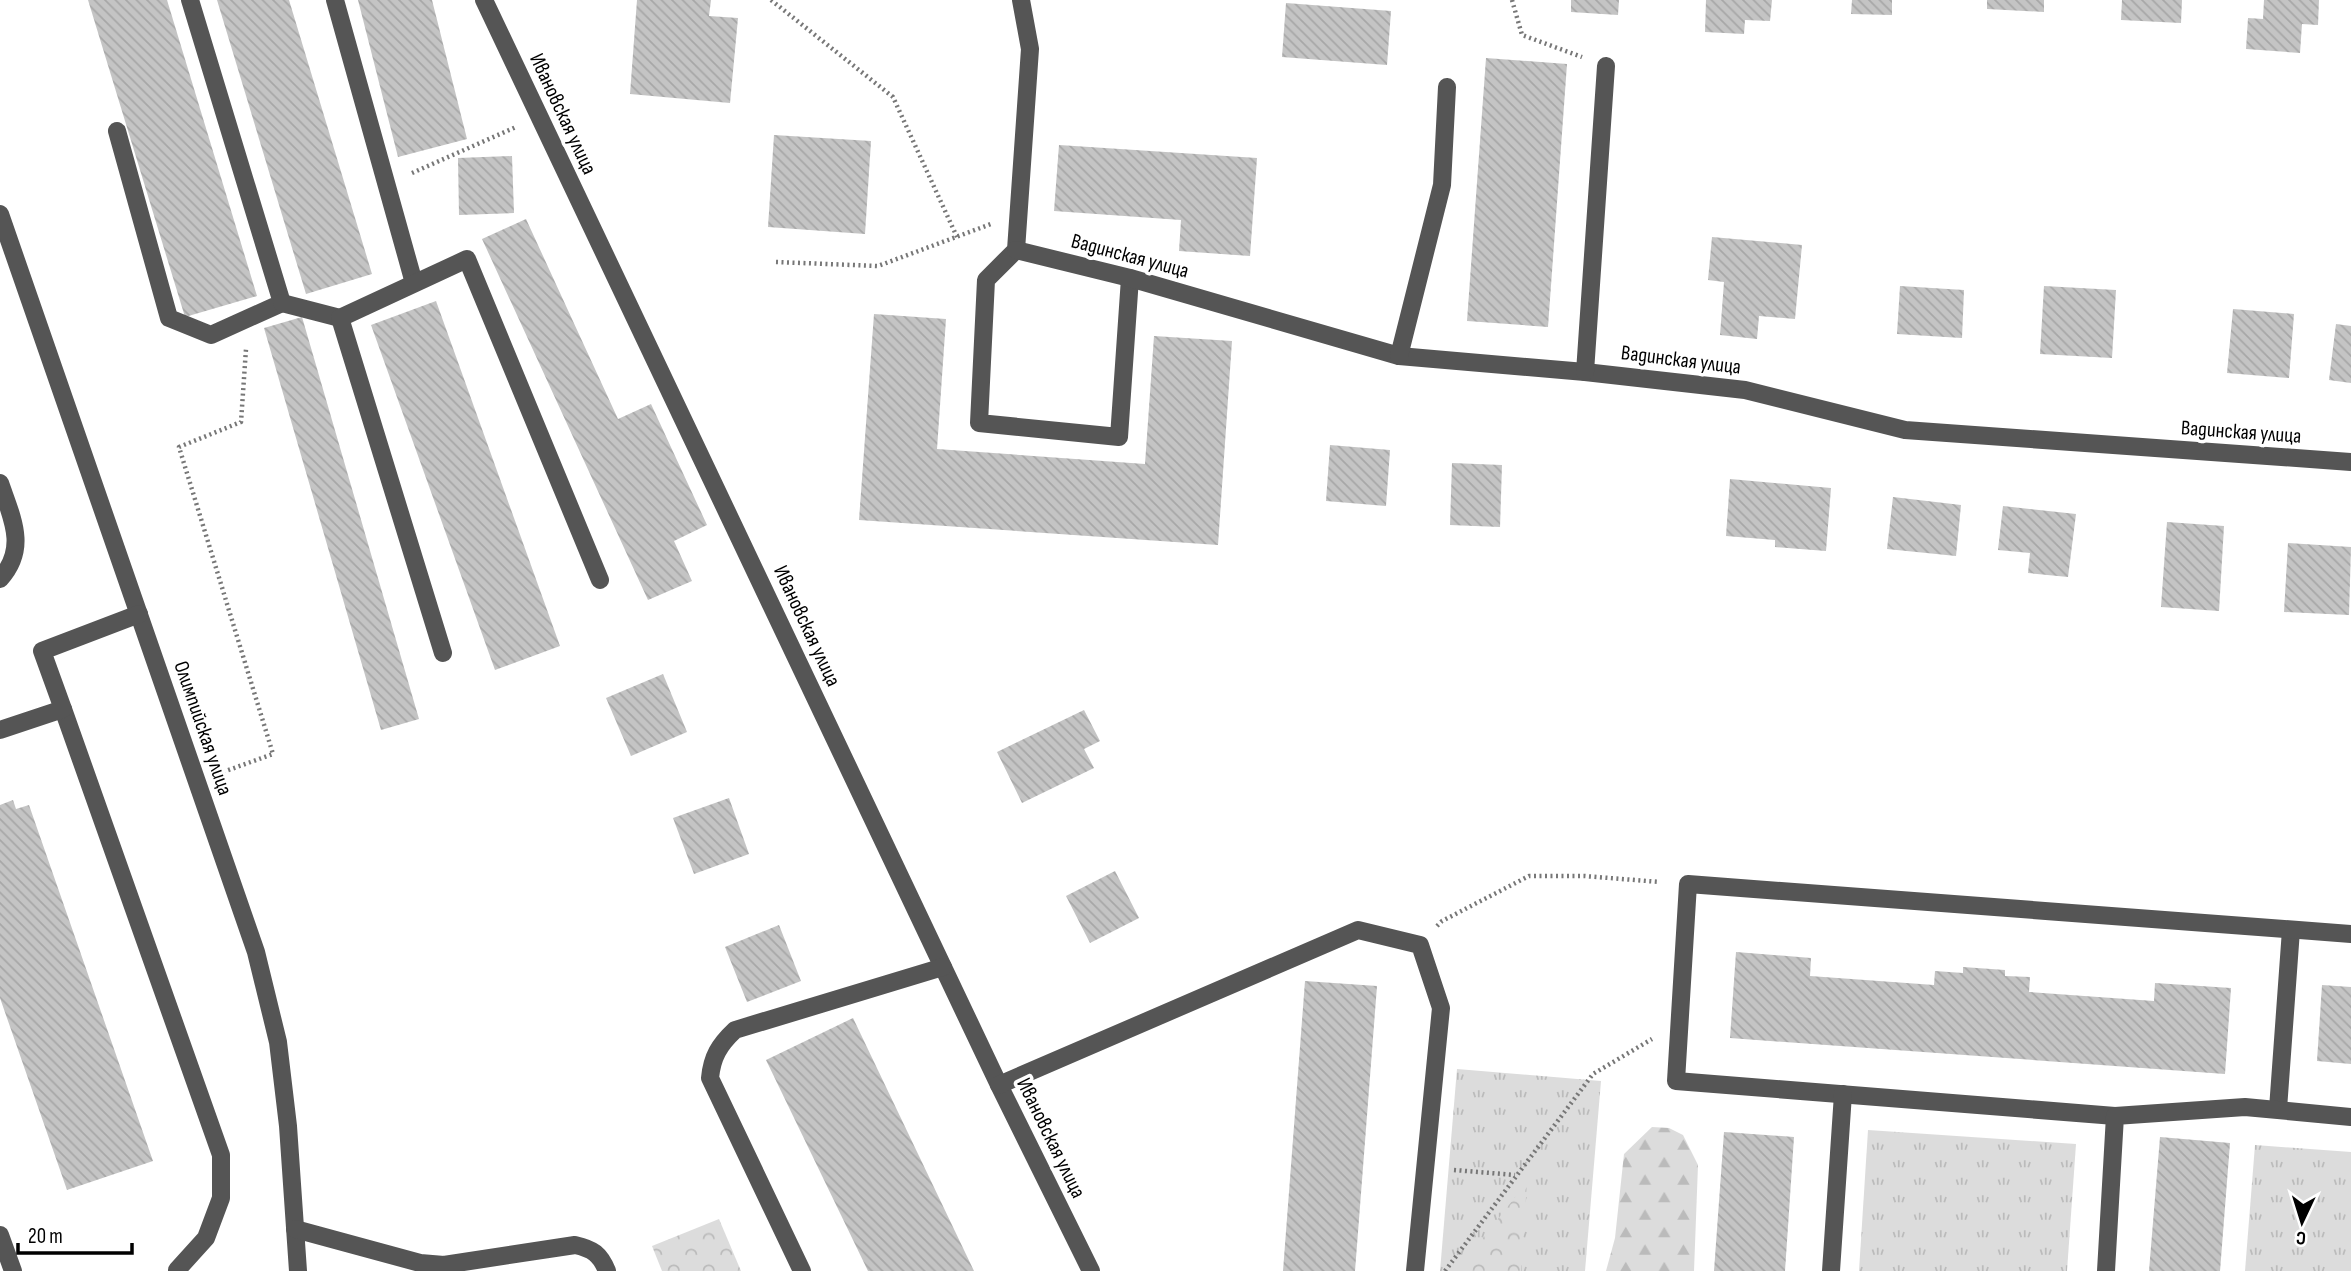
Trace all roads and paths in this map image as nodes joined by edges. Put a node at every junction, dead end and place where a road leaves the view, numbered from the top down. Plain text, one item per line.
1 (190, 0) edge
2 (335, 0) edge
3 (484, 0) edge
4 (771, 0) edge
5 (1021, 0) edge
6 (1512, 0) edge
7 (1606, 66) joint
8 (1447, 87) dead end
9 (539, 117) junction
10 (117, 131) dead end
11 (387, 184) junction
12 (0, 214) edge
13 (1018, 214) junction
14 (957, 237) junction
15 (1016, 250) junction
16 (776, 262) dead end
17 (1130, 278) junction
18 (414, 284) junction
19 (282, 303) junction
20 (340, 318) junction
21 (246, 344) dead end
22 (1399, 355) junction
23 (1585, 372) junction
24 (2351, 462) edge
25 (0, 483) edge
26 (0, 579) edge
27 (600, 580) dead end
28 (139, 614) junction
29 (443, 653) dead end
30 (63, 709) junction
31 (0, 730) edge
32 (197, 781) junction
33 (1688, 884) junction
34 (2291, 930) junction
35 (2351, 934) edge
36 (1420, 945) junction
37 (943, 967) junction
38 (1679, 1023) junction
39 (999, 1085) junction
40 (1843, 1094) junction
41 (2278, 1110) junction
42 (2115, 1116) junction
43 (2351, 1117) edge
44 (1425, 1168) junction
45 (1516, 1175) junction
46 (295, 1229) junction
47 (0, 1235) edge
48 (13, 1271) edge
49 (165, 1271) edge
50 (177, 1271) edge
51 (298, 1271) edge
52 (607, 1271) edge
53 (802, 1271) edge
54 (1091, 1271) edge
55 (1415, 1271) edge
56 (1445, 1271) edge
57 (1831, 1271) edge
58 (2105, 1271) edge

1 - 19 street
2 - 11 street
3 - 9 street, Ивановская улица
4 - 14 path
5 - 13 street
6 - 7 path
7 - 23 street
8 - 22 street
9 - 11 path
9 - 37 street, Ивановская улица
10 - 19 street
11 - 18 street
12 - 28 street, Олимпийская улица
13 - 14 path
13 - 15 street
14 - 16 path
15 - 17 street, Вадинская улица
15 - 17 street
17 - 22 street, Вадинская улица
18 - 20 street
18 - 27 street
19 - 20 street
20 - 29 street
21 - 32 path
22 - 23 street, Вадинская улица
23 - 24 street, Вадинская улица
25 - 26 street
28 - 30 street
28 - 32 street, Олимпийская улица
30 - 31 street
30 - 50 street
32 - 46 street, Олимпийская улица
33 - 34 street
33 - 36 path
33 - 38 street
34 - 35 street
34 - 41 street
36 - 39 street
36 - 44 street
37 - 39 street, Ивановская улица
37 - 53 street
38 - 40 street
38 - 45 path
39 - 54 street, Ивановская улица
40 - 42 street
40 - 57 street
41 - 42 street
41 - 43 street
42 - 58 street
44 - 45 path
44 - 55 street
45 - 56 path
46 - 51 street, Олимпийская улица
46 - 52 street
47 - 48 street
49 - 50 street

